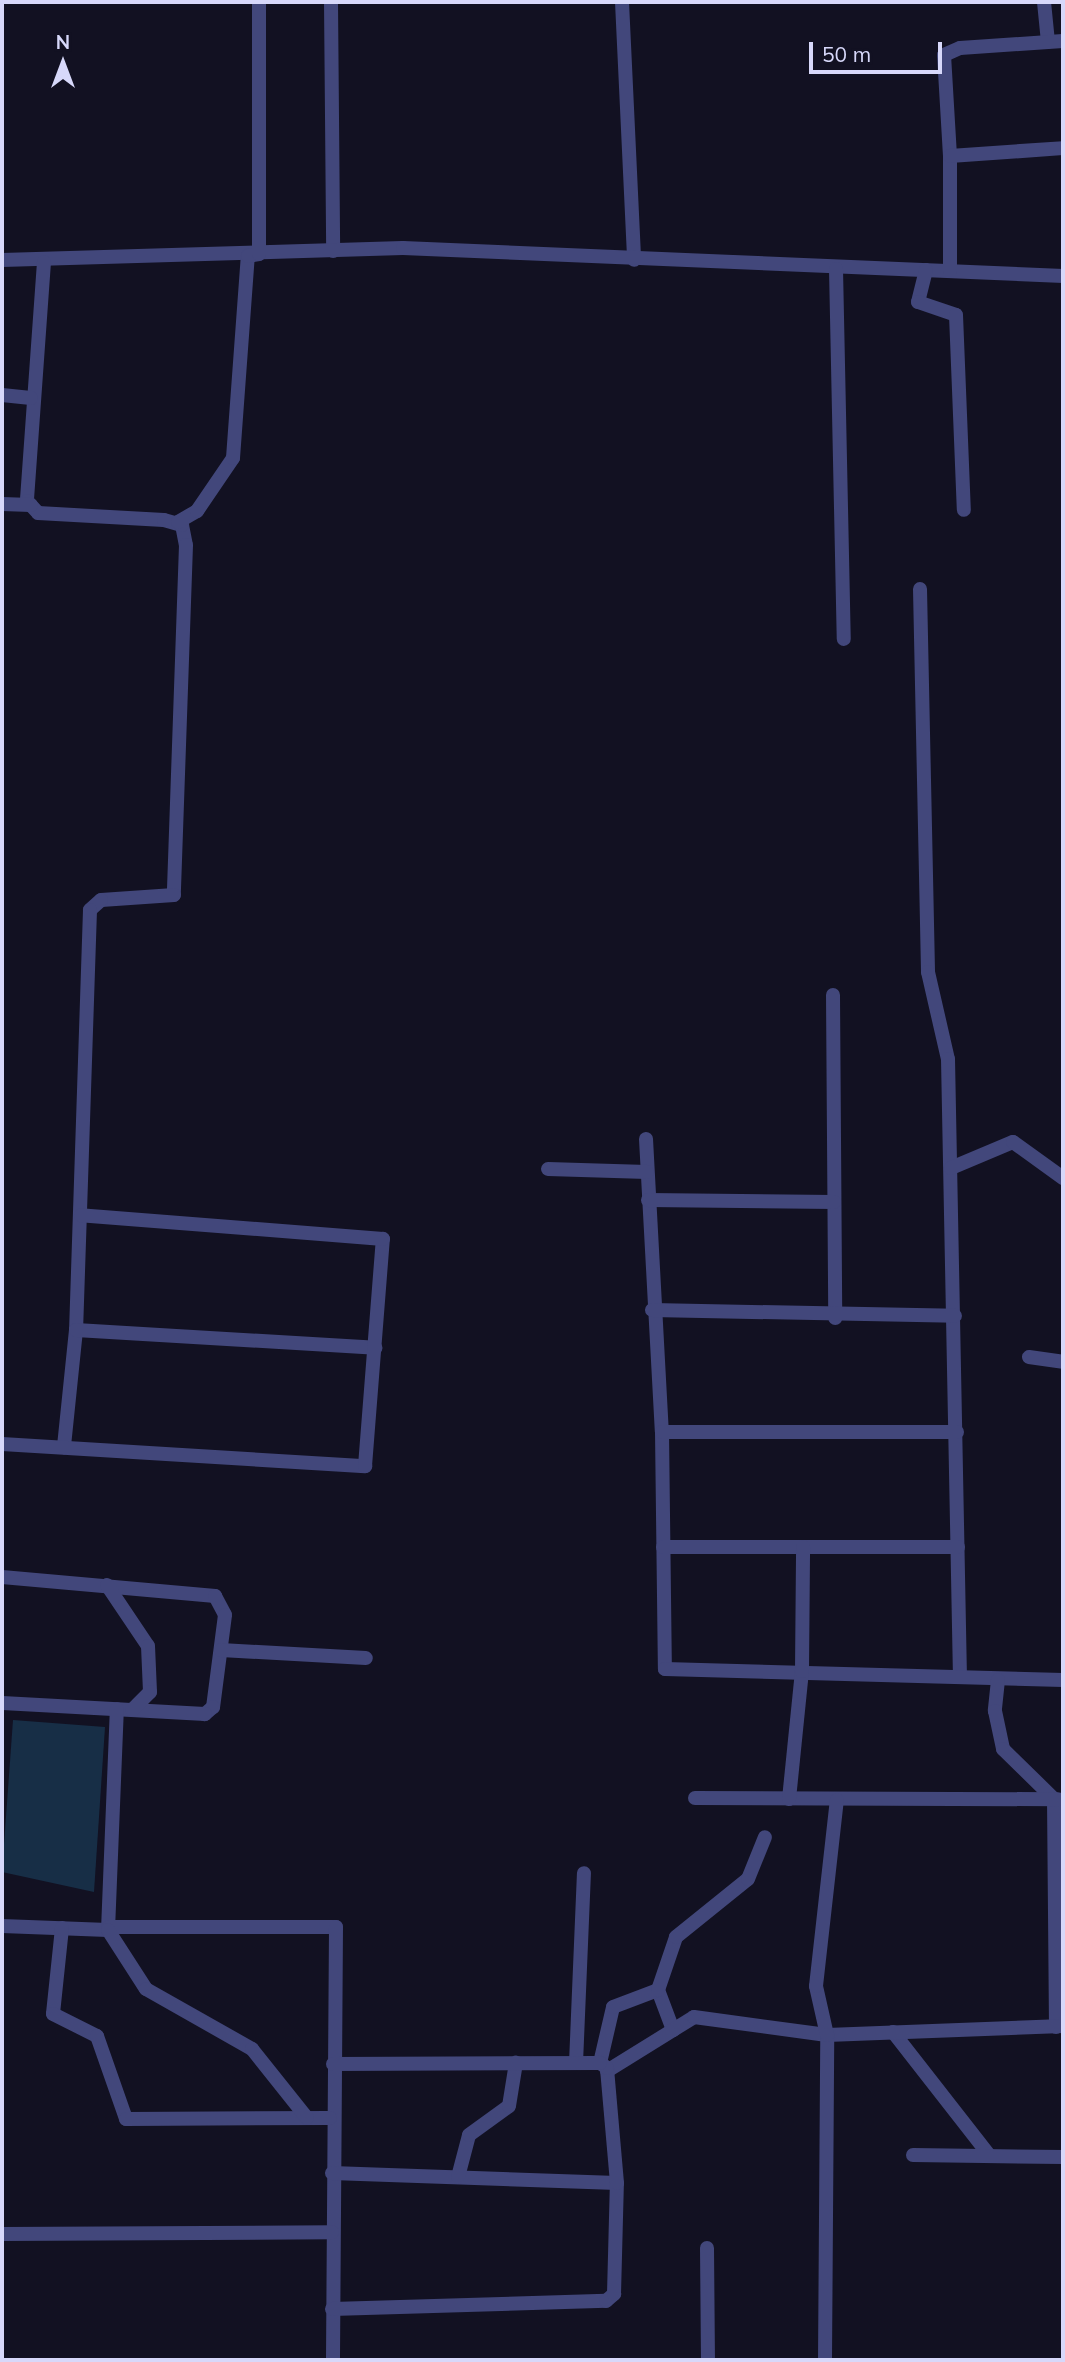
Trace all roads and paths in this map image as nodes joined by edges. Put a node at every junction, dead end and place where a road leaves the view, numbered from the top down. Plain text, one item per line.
1 (259, 2) edge
2 (331, 2) edge
3 (622, 2) edge
4 (1044, 2) edge
5 (1063, 41) edge
6 (1048, 42) junction
7 (1063, 148) edge
8 (950, 156) junction
9 (332, 251) junction
10 (259, 254) junction
11 (2, 260) edge
12 (634, 260) junction
13 (44, 262) junction
14 (836, 269) junction
15 (926, 270) junction
16 (950, 271) junction
17 (1063, 276) edge
18 (2, 395) edge
19 (31, 398) junction
20 (2, 504) edge
21 (31, 505) junction
22 (964, 510) dead end
23 (182, 526) junction
24 (920, 589) dead end
25 (844, 639) dead end
26 (832, 995) dead end
27 (646, 1139) dead end
28 (951, 1168) junction
29 (548, 1169) dead end
30 (648, 1172) junction
31 (1063, 1178) edge
32 (648, 1200) junction
33 (834, 1202) junction
34 (81, 1215) junction
35 (652, 1310) junction
36 (955, 1316) junction
37 (835, 1318) junction
38 (76, 1331) junction
39 (375, 1348) junction
40 (1029, 1357) dead end
41 (1063, 1362) edge
42 (662, 1432) junction
43 (957, 1432) junction
44 (2, 1444) edge
45 (64, 1447) junction
46 (663, 1547) junction
47 (803, 1547) junction
48 (958, 1547) junction
49 (2, 1577) edge
50 (106, 1584) junction
51 (221, 1650) junction
52 (366, 1658) dead end
53 (802, 1671) junction
54 (960, 1677) junction
55 (998, 1680) junction
56 (1063, 1680) edge
57 (2, 1703) edge
58 (125, 1710) junction
59 (695, 1798) dead end
60 (789, 1799) junction
61 (1059, 1799) edge
62 (837, 1800) junction
63 (765, 1837) dead end
64 (584, 1873) dead end
65 (2, 1926) edge
66 (62, 1928) junction
67 (108, 1928) junction
68 (658, 1990) junction
69 (1060, 2026) edge
70 (673, 2030) junction
71 (893, 2032) junction
72 (827, 2035) junction
73 (516, 2063) junction
74 (576, 2063) junction
75 (333, 2064) junction
76 (604, 2067) junction
77 (307, 2118) junction
78 (330, 2118) junction
79 (913, 2155) dead end
80 (990, 2156) junction
81 (1063, 2157) edge
82 (332, 2173) junction
83 (458, 2177) junction
84 (617, 2183) junction
85 (332, 2232) junction
86 (2, 2234) edge
87 (707, 2248) dead end
88 (332, 2309) junction
89 (333, 2360) edge
90 (708, 2360) edge
91 (825, 2360) edge

1 - 10 street
2 - 9 street
3 - 12 street
4 - 6 street
5 - 6 street
6 - 8 street
7 - 8 street
8 - 16 street
9 - 10 street
9 - 12 street
10 - 13 street
10 - 23 street
11 - 13 street
12 - 14 street
13 - 19 street
14 - 15 street
14 - 25 street
15 - 16 street
15 - 22 street
16 - 17 street
18 - 19 street
19 - 21 street
20 - 21 street
21 - 23 street
23 - 34 street
24 - 28 street
26 - 33 street
27 - 30 street
28 - 31 street
28 - 36 street
29 - 30 street
30 - 32 street
32 - 33 street
32 - 35 street
33 - 37 street
34 - 38 street
34 - 39 street
35 - 37 street
35 - 42 street
36 - 37 street
36 - 43 street
38 - 39 street
38 - 45 street
39 - 45 street
40 - 41 street
42 - 43 street
42 - 46 street
43 - 48 street
44 - 45 street
46 - 47 street
46 - 53 street
47 - 48 street
47 - 53 street
48 - 54 street
49 - 50 street
50 - 51 street
50 - 58 street
51 - 52 street
51 - 58 street
53 - 54 street
53 - 60 street
54 - 55 street
55 - 56 street
55 - 61 street
57 - 58 street
58 - 67 street
59 - 60 street
60 - 62 street
61 - 62 street
61 - 69 street
62 - 72 street
63 - 68 street
64 - 74 street
65 - 66 street
66 - 67 street
66 - 77 street
67 - 75 street
67 - 77 street
68 - 70 street
68 - 76 street
69 - 71 street
70 - 72 street
70 - 76 street
71 - 72 street
71 - 80 street
72 - 91 street
73 - 74 street
73 - 75 street
73 - 83 street
74 - 76 street
75 - 78 street
76 - 84 street
77 - 78 street
78 - 82 street
79 - 80 street
80 - 81 street
82 - 83 street
82 - 85 street
83 - 84 street
84 - 88 street
85 - 86 street
85 - 88 street
87 - 90 street
88 - 89 street

